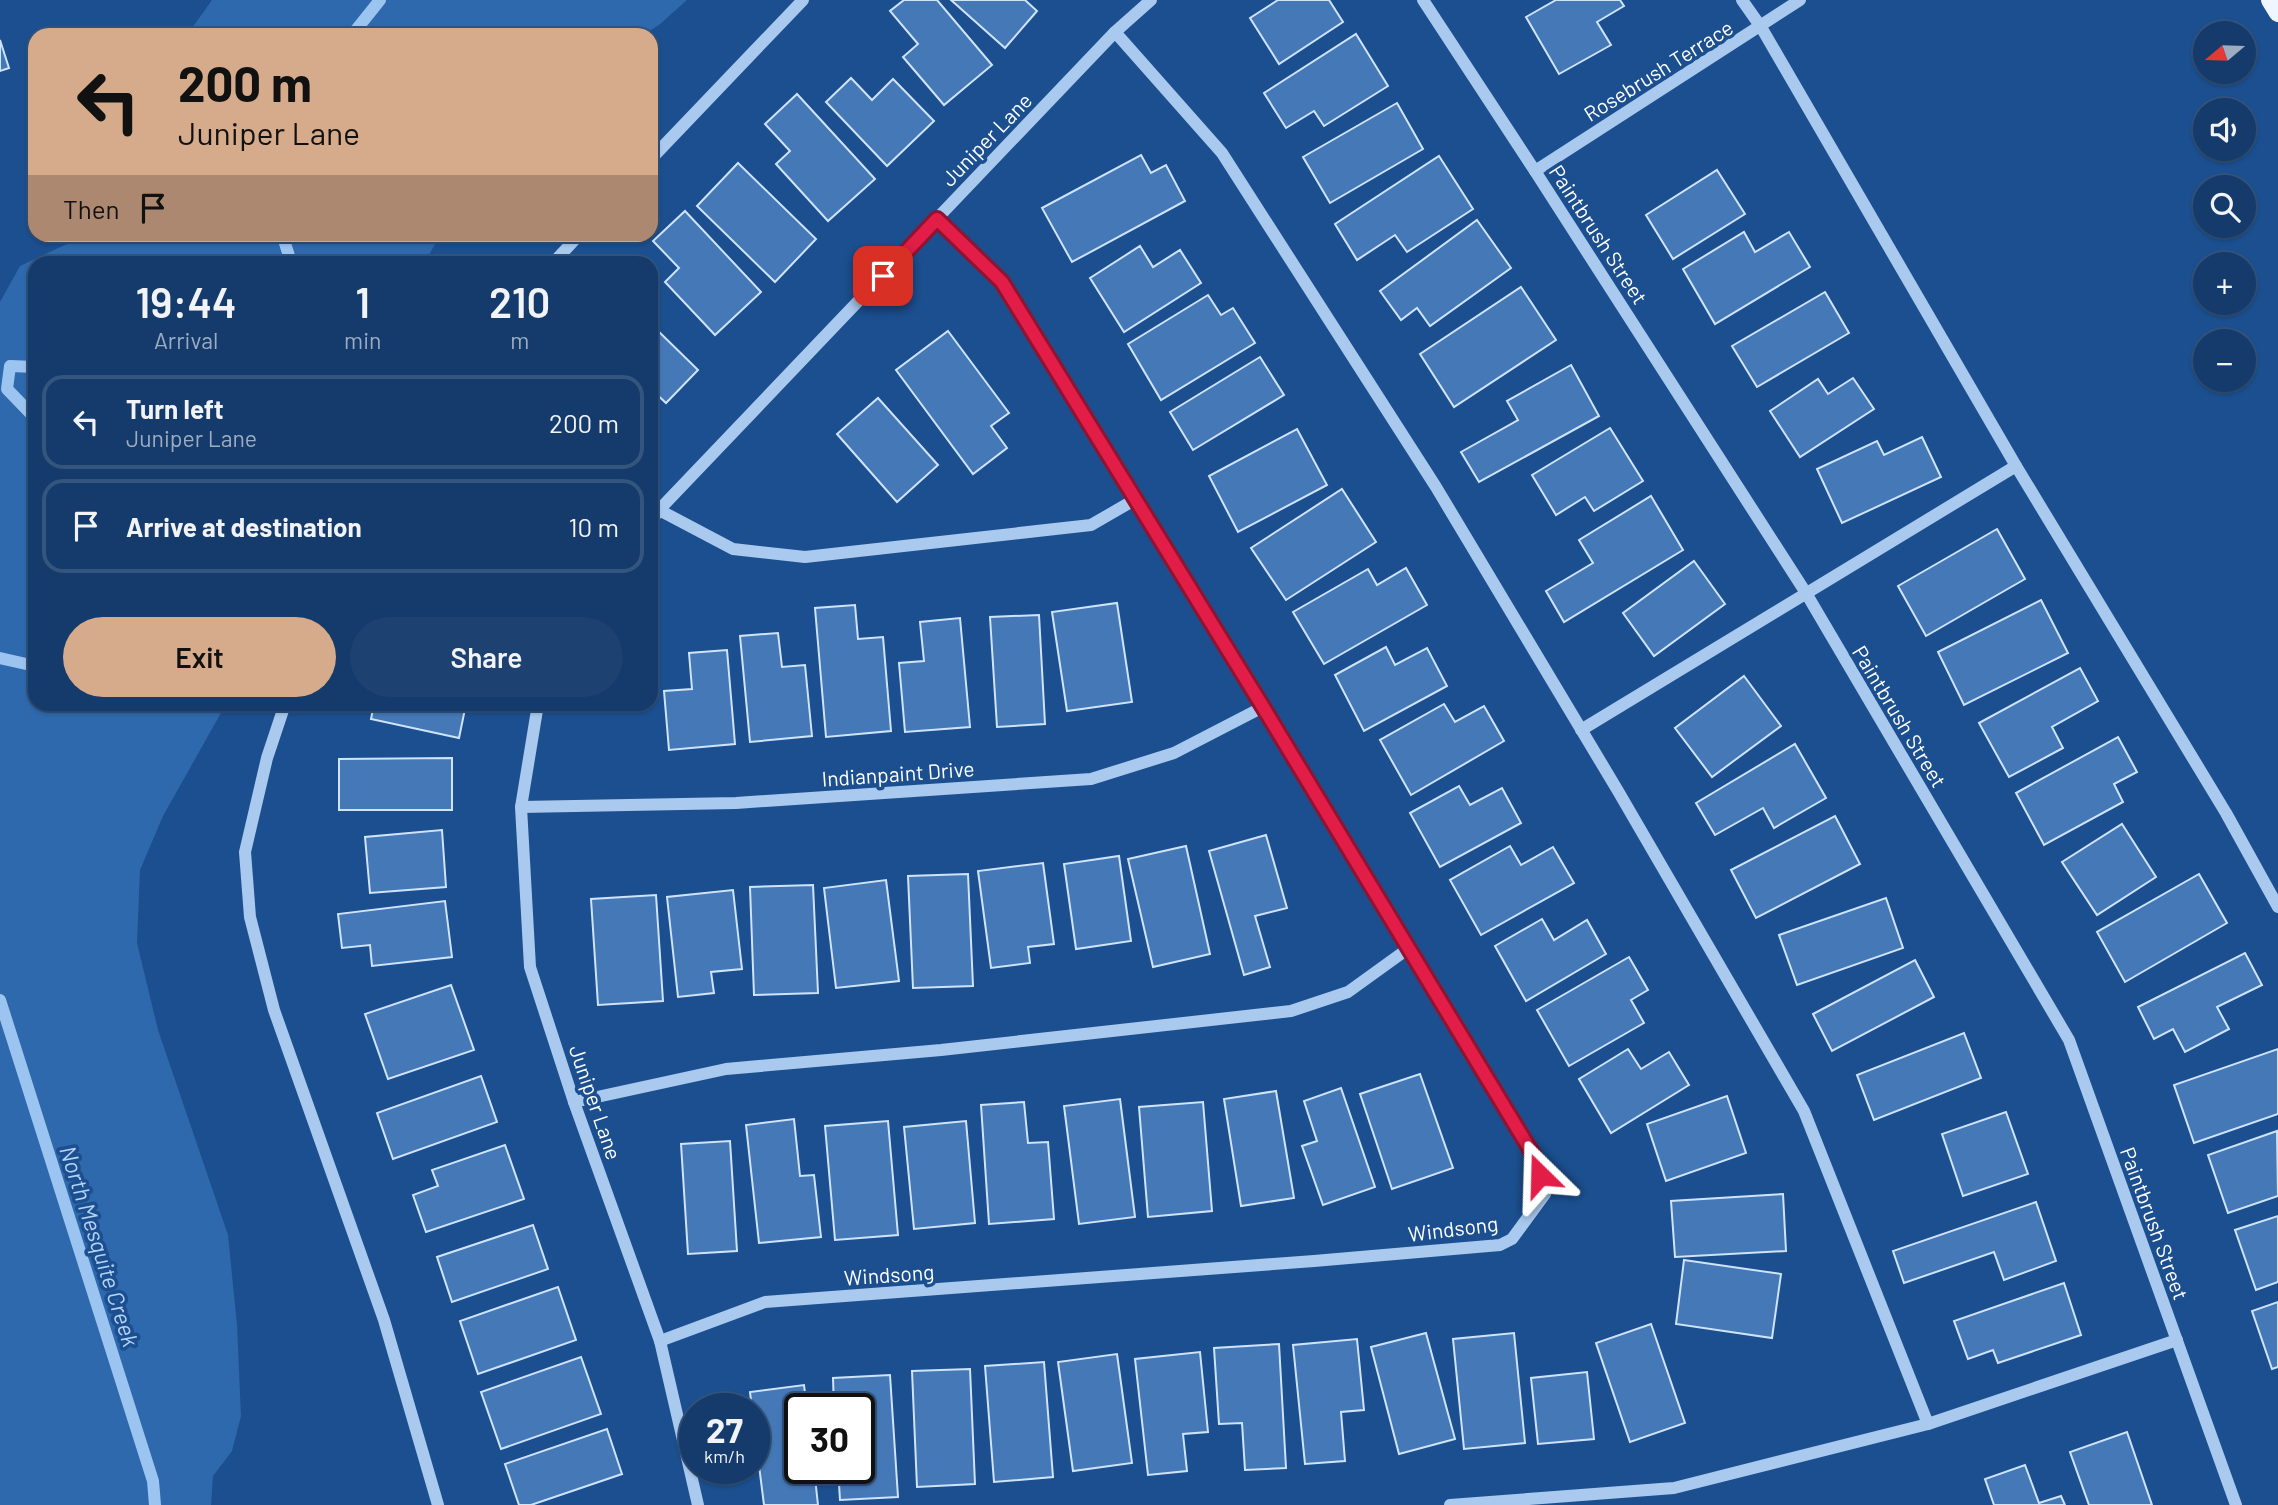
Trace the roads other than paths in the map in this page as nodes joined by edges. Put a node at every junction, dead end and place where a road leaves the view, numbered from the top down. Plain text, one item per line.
1 (803, 0) edge
2 (1151, 0) edge
3 (1423, 0) edge
4 (1742, 0) edge
5 (1800, 0) edge
6 (2270, 0) edge
7 (2278, 13) edge
8 (1761, 27) junction
9 (1115, 32) junction
10 (658, 152) edge
11 (1535, 171) junction
12 (937, 219) junction
13 (573, 242) edge
14 (560, 256) edge
15 (2016, 466) junction
16 (1136, 499) junction
17 (659, 510) joint
18 (1805, 593) junction
19 (1263, 707) junction
20 (283, 711) edge
21 (537, 711) edge
22 (1581, 730) junction
23 (521, 807) junction
24 (2278, 906) edge
25 (1409, 948) junction
26 (574, 1101) junction
27 (2177, 1340) junction
28 (660, 1341) junction
29 (1928, 1424) junction
30 (438, 1505) edge
31 (698, 1505) edge
32 (1450, 1505) edge
33 (2236, 1505) edge

1 - 10 street
2 - 9 street, Juniper Lane
3 - 11 street, Paintbrush Street
4 - 8 street
5 - 8 street, Rosebrush Terrace
6 - 7 main road
8 - 11 street, Rosebrush Terrace
8 - 15 street
9 - 12 street, Juniper Lane
9 - 22 street
11 - 18 street, Paintbrush Street
12 - 16 street, Windsong
12 - 17 street, Juniper Lane
13 - 14 street
15 - 18 street
15 - 24 street
16 - 17 street
16 - 19 street, Windsong
18 - 22 street
18 - 27 street, Paintbrush Street
19 - 23 street, Indianpaint Drive
19 - 25 street, Windsong
20 - 30 street
21 - 23 street, Juniper Lane
22 - 29 street
23 - 26 street, Juniper Lane
25 - 26 street
25 - 28 street, Windsong
26 - 28 street, Juniper Lane
27 - 29 street
27 - 33 street, Paintbrush Street
28 - 31 street, Juniper Lane
29 - 32 street

